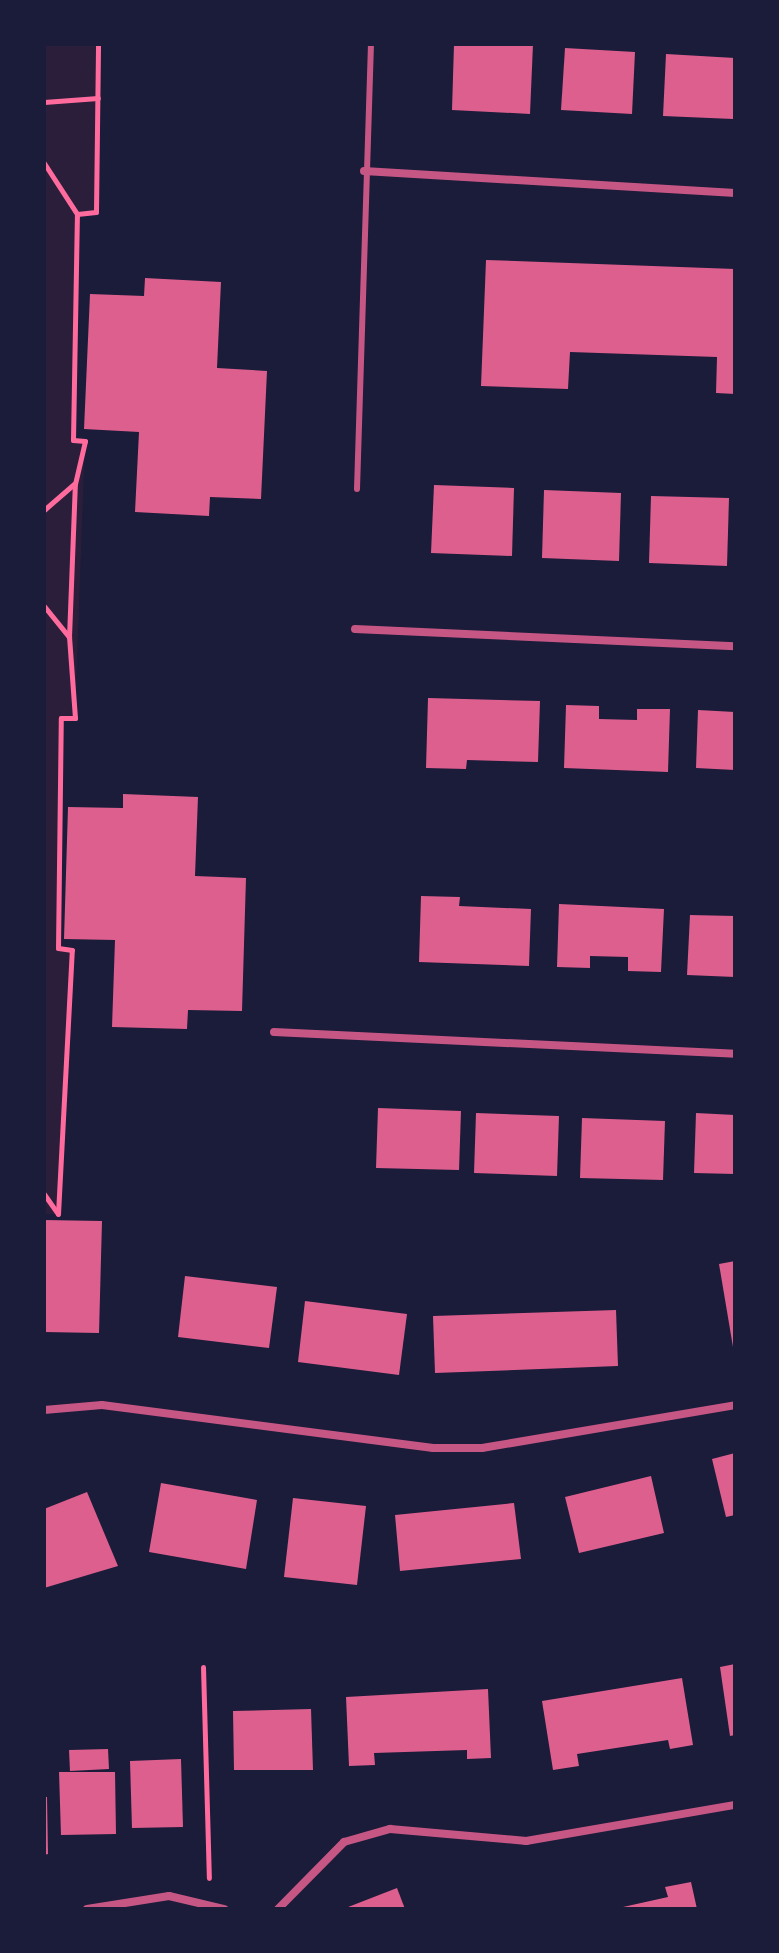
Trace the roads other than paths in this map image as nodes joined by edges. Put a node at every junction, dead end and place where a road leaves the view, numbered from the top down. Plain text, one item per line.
1 (371, 44) edge
2 (364, 171) junction
3 (735, 193) edge
4 (357, 489) dead end
5 (355, 629) dead end
6 (735, 646) edge
7 (274, 1032) dead end
8 (735, 1054) edge
9 (735, 1405) edge
10 (44, 1410) edge
11 (735, 1805) edge
12 (87, 1909) edge
13 (224, 1909) edge
14 (278, 1909) edge

1 - 2 lane
2 - 3 street
2 - 4 lane
5 - 6 street
7 - 8 street
9 - 10 street
11 - 14 street
12 - 13 street

